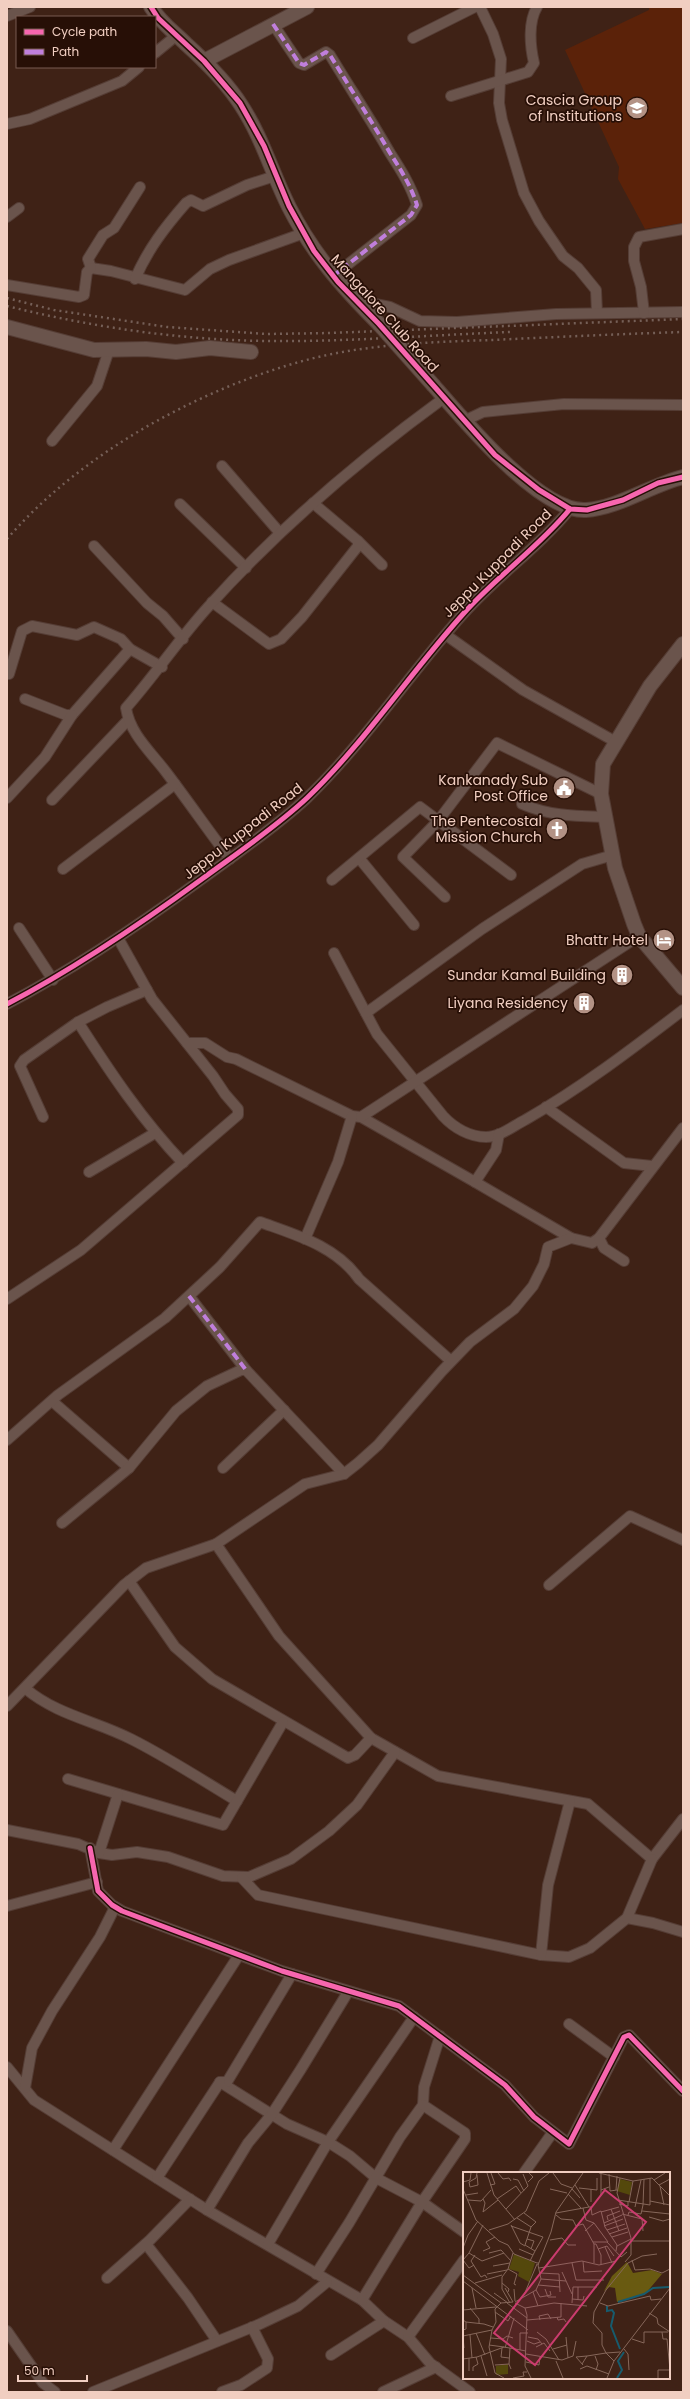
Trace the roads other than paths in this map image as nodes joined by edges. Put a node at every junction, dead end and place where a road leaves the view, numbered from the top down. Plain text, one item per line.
1 (30, 7) edge
2 (151, 7) edge
3 (161, 7) edge
4 (307, 7) edge
5 (475, 7) edge
6 (480, 7) edge
7 (537, 7) edge
8 (7, 16) edge
9 (273, 24) junction
10 (177, 35) junction
11 (412, 38) dead end
12 (156, 52) edge
13 (204, 61) junction
14 (138, 68) edge
15 (500, 80) junction
16 (452, 96) dead end
17 (8, 122) edge
18 (275, 176) junction
19 (140, 187) dead end
20 (19, 208) dead end
21 (7, 217) edge
22 (683, 229) edge
23 (304, 233) junction
24 (91, 268) junction
25 (333, 276) junction
26 (135, 279) junction
27 (7, 285) edge
28 (355, 300) junction
29 (644, 312) junction
30 (683, 312) edge
31 (597, 314) junction
32 (7, 327) edge
33 (109, 350) junction
34 (251, 352) dead end
35 (444, 398) junction
36 (683, 405) edge
37 (464, 421) junction
38 (52, 441) dead end
39 (222, 466) dead end
40 (683, 477) edge
41 (313, 503) junction
42 (180, 504) dead end
43 (570, 510) junction
44 (280, 533) junction
45 (358, 541) junction
46 (94, 546) dead end
47 (382, 565) dead end
48 (246, 568) junction
49 (212, 602) junction
50 (446, 635) junction
51 (183, 639) junction
52 (683, 644) edge
53 (130, 649) junction
54 (162, 667) junction
55 (9, 674) dead end
56 (25, 699) dead end
57 (72, 715) junction
58 (128, 720) junction
59 (616, 742) junction
60 (175, 784) junction
61 (601, 794) junction
62 (7, 798) edge
63 (52, 800) dead end
64 (522, 804) dead end
65 (605, 817) junction
66 (438, 820) junction
67 (613, 855) junction
68 (359, 858) junction
69 (230, 859) junction
70 (63, 869) dead end
71 (511, 875) dead end
72 (332, 880) dead end
73 (445, 897) dead end
74 (414, 925) dead end
75 (20, 928) dead end
76 (639, 936) junction
77 (118, 938) junction
78 (334, 953) dead end
79 (53, 980) junction
80 (683, 988) edge
81 (147, 990) junction
82 (7, 1004) edge
83 (683, 1010) edge
84 (366, 1013) junction
85 (78, 1022) junction
86 (187, 1043) junction
87 (416, 1082) junction
88 (546, 1107) junction
89 (43, 1117) dead end
90 (356, 1117) junction
91 (683, 1128) edge
92 (155, 1133) junction
93 (499, 1134) junction
94 (183, 1163) junction
95 (652, 1166) junction
96 (89, 1172) dead end
97 (475, 1182) junction
98 (571, 1238) junction
99 (599, 1238) junction
100 (305, 1239) junction
101 (624, 1261) dead end
102 (188, 1296) junction
103 (7, 1298) edge
104 (451, 1361) junction
105 (246, 1370) junction
106 (52, 1401) junction
107 (284, 1410) junction
108 (7, 1440) edge
109 (129, 1468) junction
110 (223, 1468) dead end
111 (344, 1474) junction
112 (62, 1523) dead end
113 (683, 1540) edge
114 (216, 1544) junction
115 (129, 1581) junction
116 (549, 1585) dead end
117 (26, 1689) junction
118 (7, 1706) edge
119 (284, 1722) junction
120 (371, 1738) junction
121 (395, 1752) junction
122 (68, 1779) dead end
123 (118, 1794) junction
124 (237, 1801) junction
125 (570, 1801) junction
126 (683, 1819) edge
127 (7, 1830) edge
128 (95, 1850) junction
129 (652, 1859) junction
130 (242, 1878) junction
131 (97, 1882) junction
132 (7, 1906) edge
133 (116, 1907) junction
134 (627, 1918) junction
135 (683, 1932) edge
136 (541, 1954) junction
137 (239, 1955) junction
138 (292, 1974) junction
139 (348, 1992) junction
140 (414, 2017) junction
141 (569, 2024) dead end
142 (440, 2036) junction
143 (614, 2057) junction
144 (9, 2073) edge
145 (220, 2082) junction
146 (25, 2088) junction
147 (683, 2091) edge
148 (423, 2105) junction
149 (272, 2114) junction
150 (554, 2132) junction
151 (328, 2142) junction
152 (113, 2150) junction
153 (525, 2172) edge
154 (157, 2178) junction
155 (376, 2178) junction
156 (190, 2199) junction
157 (422, 2202) junction
158 (207, 2210) junction
159 (463, 2231) edge
160 (146, 2244) junction
161 (268, 2244) junction
162 (463, 2261) edge
163 (316, 2274) junction
164 (107, 2278) dead end
165 (327, 2282) junction
166 (362, 2300) junction
167 (384, 2321) junction
168 (252, 2327) junction
169 (7, 2330) edge
170 (408, 2337) junction
171 (217, 2341) junction
172 (331, 2355) dead end
173 (436, 2367) junction
174 (55, 2392) edge
175 (93, 2392) edge
176 (222, 2392) edge
177 (383, 2392) edge
178 (470, 2392) edge

1 - 8 street
2 - 10 street, Mangalore Club Road
3 - 10 street, Mangalore Club Road
4 - 9 street
5 - 11 street
6 - 15 street
7 - 15 street
9 - 13 street
9 - 25 street
10 - 12 street
10 - 13 street, Mangalore Club Road
13 - 18 street, Mangalore Club Road
14 - 17 street
15 - 16 street
15 - 31 street
18 - 23 street, Mangalore Club Road
18 - 26 street
19 - 24 street
20 - 21 street
22 - 29 street
23 - 25 street, Mangalore Club Road
23 - 26 street
24 - 26 street
24 - 27 street
25 - 28 street, Mangalore Club Road
28 - 31 street
28 - 35 street, Mangalore Club Road, bridge
29 - 30 street
29 - 31 street
32 - 33 street
33 - 34 street
33 - 38 street
35 - 37 street, Mangalore Club Road
35 - 41 street
36 - 37 street
37 - 43 street, Mangalore Club Road
39 - 44 street
40 - 43 street
41 - 44 street
41 - 45 street
42 - 48 street
43 - 50 street, Jeppu Kuppadi Road
44 - 48 street
45 - 47 street
45 - 49 street
46 - 51 street
48 - 49 street
49 - 51 street
50 - 59 street
50 - 69 street, Jeppu Kuppadi Road
51 - 54 street
52 - 59 street
53 - 54 street
53 - 55 street
53 - 57 street
54 - 58 street
56 - 57 street
57 - 62 street
58 - 60 street
58 - 63 street
59 - 61 street
60 - 69 street
60 - 70 street
61 - 65 street
61 - 66 street
64 - 65 street
65 - 67 street
66 - 68 street
66 - 71 street
66 - 73 street
67 - 76 street
67 - 84 street
68 - 72 street
68 - 74 street
69 - 77 street, Jeppu Kuppadi Road
75 - 79 street
76 - 80 street
76 - 87 street
77 - 79 street, Jeppu Kuppadi Road
77 - 81 street
78 - 84 street
79 - 82 street, Jeppu Kuppadi Road
81 - 85 street
81 - 86 street
83 - 88 street
84 - 87 street
85 - 89 street
85 - 92 street
86 - 90 street
86 - 94 street
87 - 90 street
87 - 93 street
88 - 93 street
88 - 95 street
90 - 97 street
90 - 100 street
91 - 95 street
92 - 94 street
92 - 96 street
93 - 97 street
94 - 103 street
95 - 99 street
97 - 98 street
98 - 99 street
98 - 104 street
99 - 101 street
100 - 102 street
100 - 104 street
102 - 105 street
102 - 106 street
104 - 111 street
105 - 107 street
105 - 109 street
106 - 108 street
106 - 109 street
107 - 110 street
107 - 111 street
109 - 112 street
111 - 114 street
113 - 116 street
114 - 115 street
114 - 120 street
115 - 117 street
115 - 119 street
117 - 118 street
117 - 124 street
119 - 120 street
119 - 124 street
120 - 121 street
121 - 125 street
121 - 130 street
122 - 123 street
123 - 124 street
123 - 128 street
125 - 129 street
125 - 136 street
126 - 129 street
127 - 128 street
128 - 130 street
128 - 131 street
129 - 134 street
130 - 136 street
131 - 132 street
131 - 133 street
133 - 137 street
133 - 146 street
134 - 135 street
134 - 136 street
137 - 138 street
137 - 152 street
138 - 139 street
138 - 145 street
139 - 140 street
139 - 149 street
140 - 142 street
140 - 151 street
141 - 143 street
142 - 148 street
142 - 150 street
143 - 147 street
143 - 150 street
144 - 146 street
145 - 149 street
145 - 154 street
146 - 152 street
148 - 155 street
148 - 157 street
149 - 151 street
149 - 158 street
150 - 153 street
151 - 155 street
151 - 161 street
152 - 154 street
154 - 156 street
155 - 157 street
155 - 163 street
156 - 158 street
156 - 160 street
157 - 159 street
157 - 166 street
158 - 161 street
160 - 164 street
160 - 171 street
161 - 163 street
162 - 170 street
163 - 165 street
165 - 166 street
165 - 168 street
166 - 167 street
167 - 170 street
167 - 172 street
168 - 171 street
168 - 176 street
169 - 174 street
170 - 173 street
171 - 175 street
173 - 177 street
173 - 178 street

